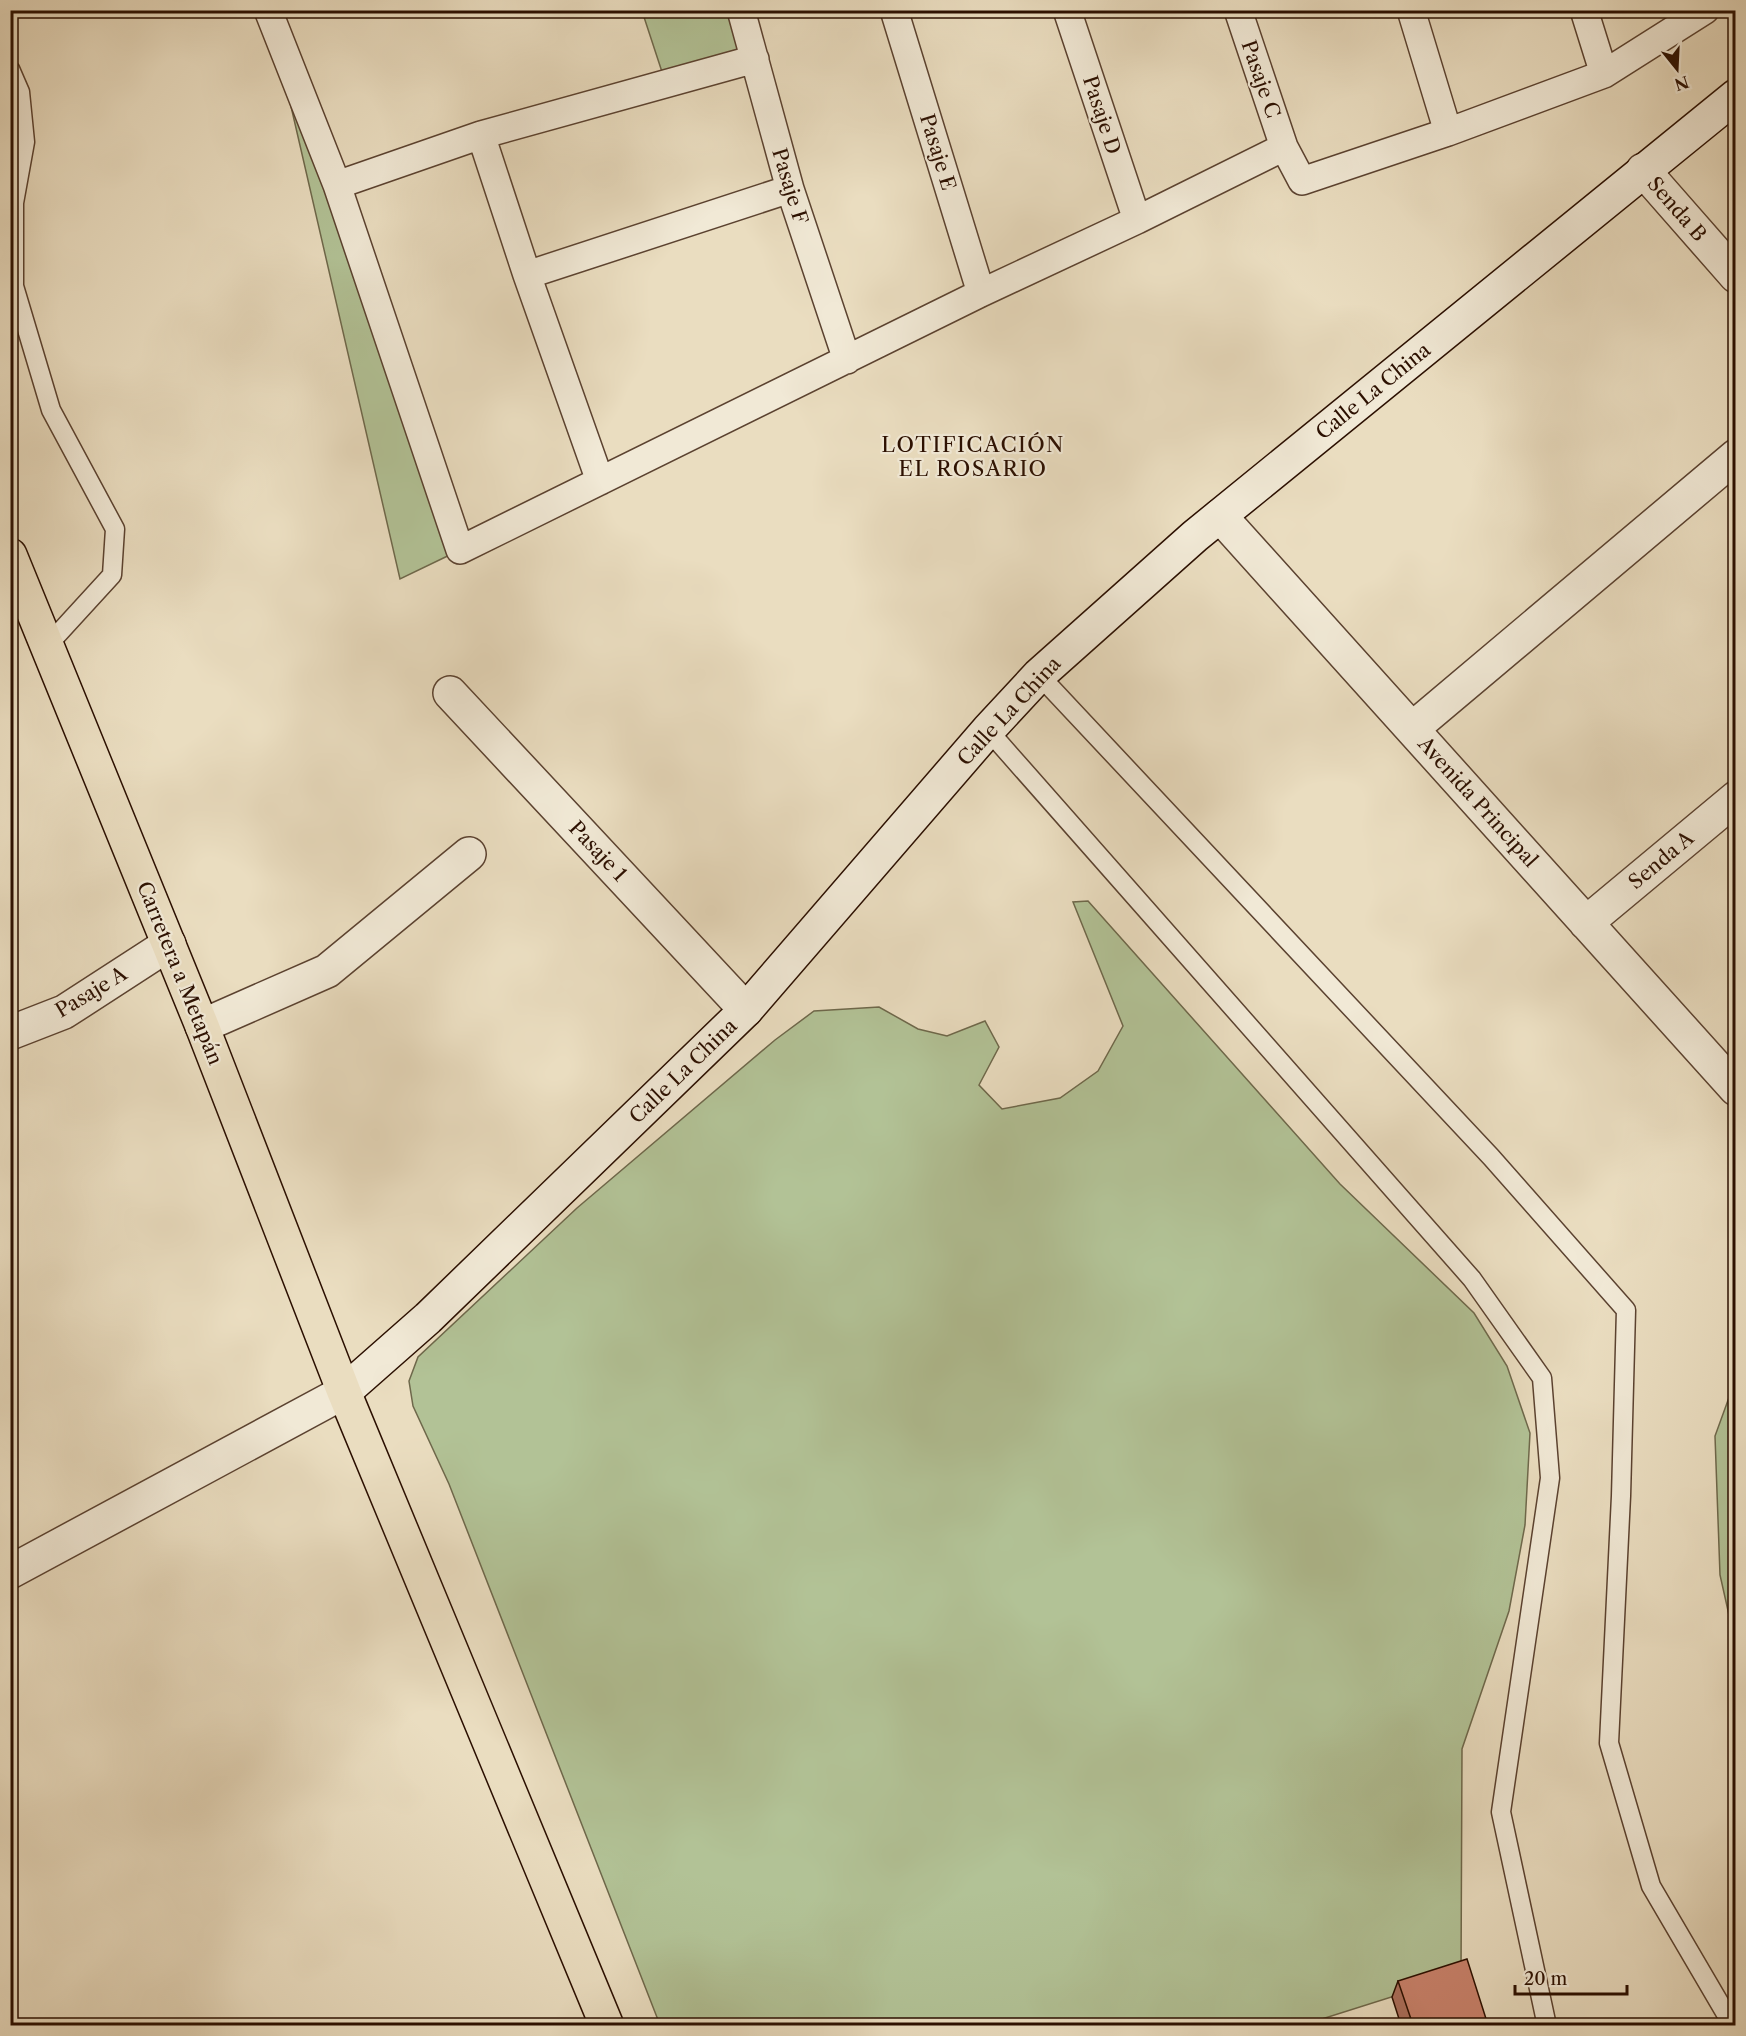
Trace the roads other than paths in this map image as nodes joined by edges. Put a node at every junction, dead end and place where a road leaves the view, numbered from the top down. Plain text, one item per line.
1 (741, 10) edge
2 (894, 10) edge
3 (1067, 10) edge
4 (1238, 10) edge
5 (1411, 10) edge
6 (1584, 10) edge
7 (1705, 10) edge
8 (270, 11) edge
9 (755, 59) junction
10 (10, 69) edge
11 (1604, 74) junction
12 (1736, 96) edge
13 (1448, 132) junction
14 (481, 135) junction
15 (1284, 147) junction
16 (1643, 170) junction
17 (337, 185) junction
18 (790, 189) junction
19 (1137, 220) junction
20 (527, 275) junction
21 (1736, 276) edge
22 (981, 293) junction
23 (847, 360) junction
24 (1736, 456) edge
25 (600, 481) junction
26 (1220, 516) junction
27 (10, 555) edge
28 (47, 646) junction
29 (1039, 675) junction
30 (450, 693) dead end
31 (1412, 729) junction
32 (988, 730) junction
33 (1736, 798) edge
34 (469, 854) dead end
35 (1586, 923) junction
36 (169, 944) junction
37 (746, 1010) junction
38 (202, 1026) junction
39 (10, 1033) edge
40 (1736, 1089) edge
41 (344, 1392) junction
42 (10, 1572) edge
43 (608, 2025) edge
44 (1547, 2025) edge
45 (1733, 2025) edge

1 - 9 street, Pasaje F
2 - 22 street, Pasaje E
3 - 19 street, Pasaje D
4 - 15 street, Pasaje C
5 - 13 street
6 - 11 street
7 - 11 street
8 - 17 street
9 - 14 street
9 - 18 street, Pasaje F
10 - 28 lane
11 - 13 street
12 - 16 street, Calle La China
13 - 15 street, Pasaje C
14 - 17 street
14 - 20 street
15 - 19 street
16 - 21 street, Senda B
16 - 26 street, Calle La China
17 - 25 street
18 - 20 street
18 - 23 street, Pasaje F
19 - 22 street
20 - 25 street
22 - 23 street
23 - 25 street
24 - 31 street
26 - 29 street, Calle La China
26 - 31 street, Avenida Principal
27 - 28 main road, Carretera a Metapán
28 - 36 main road, Carretera a Metapán
29 - 32 street, Calle La China
29 - 45 lane
30 - 37 street, Pasaje 1
31 - 35 street, Avenida Principal
32 - 37 street, Calle La China
32 - 44 lane
33 - 35 street, Senda A
34 - 38 street
35 - 40 street, Avenida Principal
36 - 38 main road, Carretera a Metapán
36 - 39 street, Pasaje A
37 - 41 street, Calle La China
38 - 41 main road, Carretera a Metapán
41 - 42 street, Calle La China
41 - 43 main road, Carretera a Metapán

